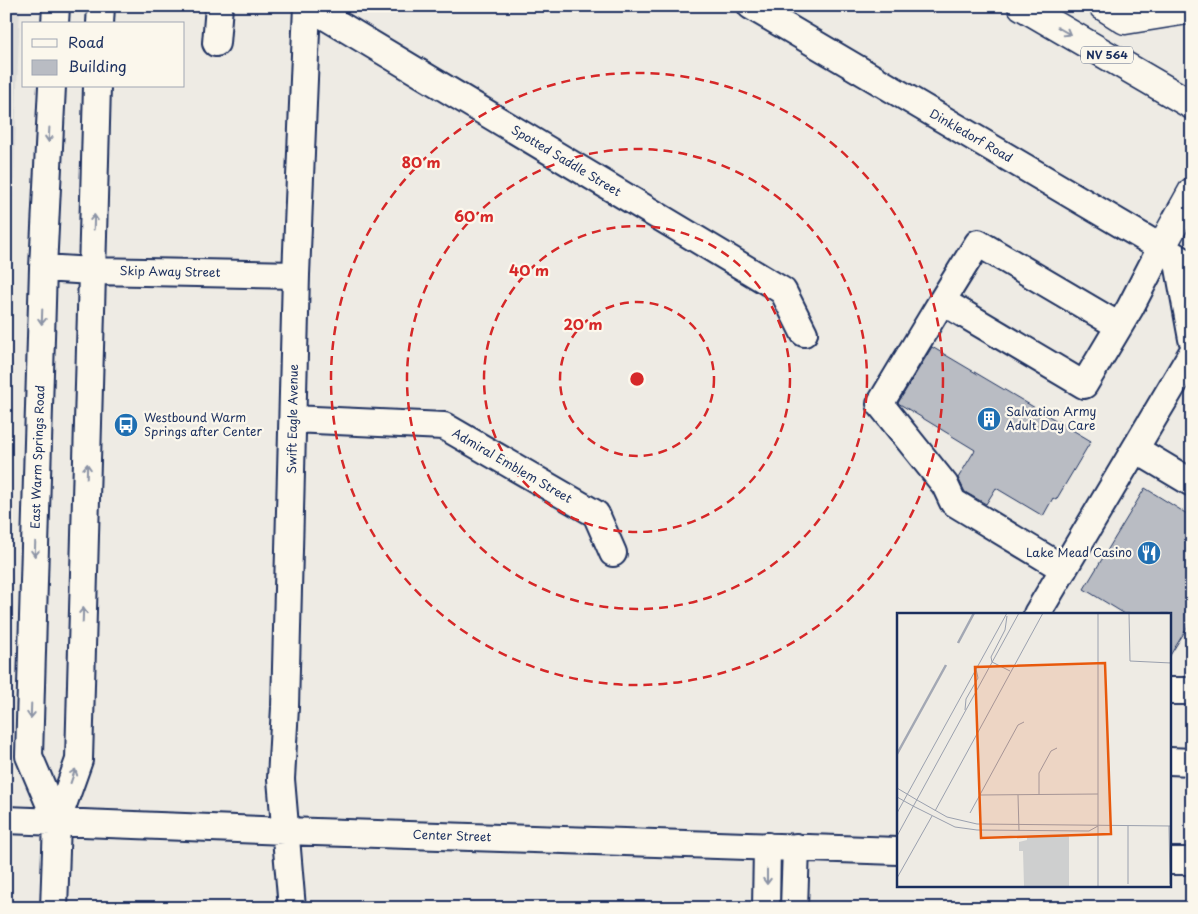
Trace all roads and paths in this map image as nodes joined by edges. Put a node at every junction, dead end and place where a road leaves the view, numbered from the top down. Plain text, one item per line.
1 (56, 6) edge
2 (101, 6) edge
3 (219, 6) edge
4 (307, 6) edge
5 (751, 6) edge
6 (1022, 6) edge
7 (1103, 6) edge
8 (1187, 9) edge
9 (55, 22) edge
10 (100, 22) edge
11 (216, 44) dead end
12 (52, 88) edge
13 (97, 88) edge
14 (1192, 105) edge
15 (1192, 192) edge
16 (1176, 257) edge
17 (43, 268) junction
18 (92, 271) junction
19 (296, 275) junction
20 (942, 301) junction
21 (1118, 326) junction
22 (804, 334) dead end
23 (1192, 339) edge
24 (1192, 353) edge
25 (1184, 386) edge
26 (293, 419) junction
27 (1135, 448) junction
28 (1192, 483) edge
29 (613, 554) dead end
30 (1064, 569) junction
31 (1038, 613) edge
32 (1170, 691) edge
33 (1192, 691) edge
34 (1170, 761) edge
35 (1192, 762) edge
36 (6, 820) edge
37 (57, 822) junction
38 (285, 831) junction
39 (767, 846) junction
40 (796, 847) junction
41 (897, 850) edge
42 (1170, 861) edge
43 (1192, 862) edge
44 (54, 908) edge
45 (292, 908) edge
46 (766, 908) edge
47 (794, 908) edge

1 - 9 street
2 - 10 street
3 - 11 street
4 - 19 street, Swift Eagle Avenue
4 - 22 street, Spotted Saddle Street
5 - 16 street, Dinkledorf Road
6 -> 14 main road, NV 564
7 - 8 main road
12 -> 17 street, East Warm Springs Road
18 -> 13 street, East Warm Springs Road
15 - 16 main road
16 - 21 street
16 - 23 street
17 - 18 street, Skip Away Street
17 -> 37 street, East Warm Springs Road
18 - 19 street, Skip Away Street
37 -> 18 street, East Warm Springs Road
19 - 26 street, Swift Eagle Avenue
20 - 21 street
20 - 21 street
20 - 30 street
24 - 25 street
25 - 27 street
26 - 29 street, Admiral Emblem Street
26 - 38 street, Swift Eagle Avenue
27 - 28 street
27 - 30 street
30 - 31 street
32 - 33 street
34 - 35 street
36 - 37 street, Center Street
37 - 38 street, Center Street
37 - 44 street, East Warm Springs Road
38 - 39 street, Center Street
38 - 45 street, Swift Eagle Avenue
39 - 40 street, Center Street
39 -> 46 street
40 - 41 street, Center Street
40 - 47 street
42 - 43 street

